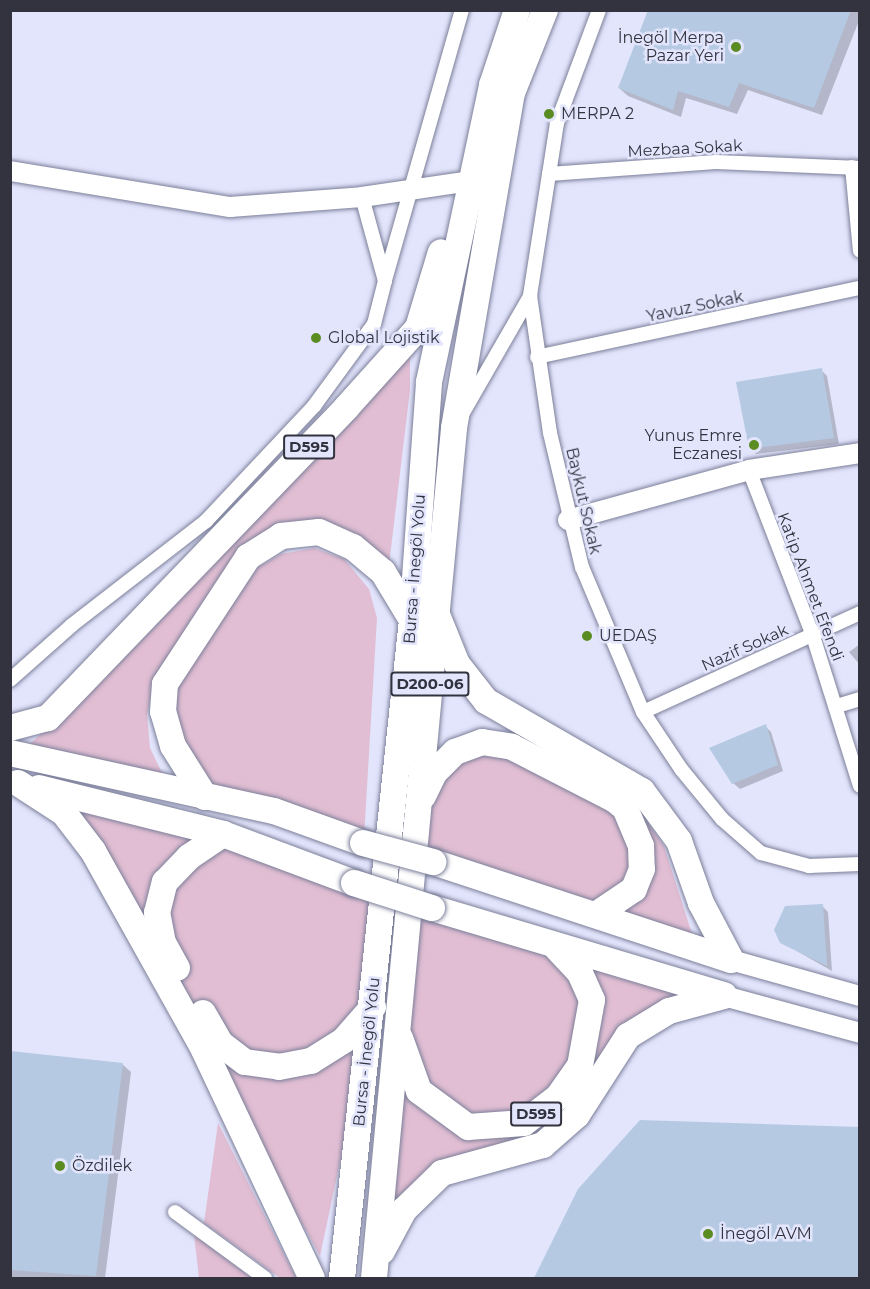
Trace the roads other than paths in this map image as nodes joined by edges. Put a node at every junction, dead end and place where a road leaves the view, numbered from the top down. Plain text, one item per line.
1 (462, 10) edge
2 (517, 10) edge
3 (545, 10) edge
4 (599, 10) edge
5 (492, 86) junction
6 (856, 167) edge
7 (10, 171) edge
8 (549, 174) junction
9 (463, 182) junction
10 (410, 191) junction
11 (362, 197) junction
12 (860, 251) edge
13 (385, 281) junction
14 (860, 288) edge
15 (530, 296) junction
16 (537, 357) junction
17 (454, 428) junction
18 (860, 453) edge
19 (749, 470) junction
20 (568, 520) junction
21 (860, 614) edge
22 (424, 616) junction
23 (813, 636) junction
24 (10, 680) edge
25 (860, 699) edge
26 (837, 706) junction
27 (643, 712) junction
28 (10, 728) edge
29 (10, 753) edge
30 (14, 783) edge
31 (860, 786) edge
32 (205, 797) junction
33 (420, 802) junction
34 (223, 834) junction
35 (860, 864) edge
36 (597, 914) junction
37 (557, 948) junction
38 (731, 960) junction
39 (724, 996) junction
40 (860, 996) edge
41 (372, 1007) junction
42 (397, 1031) junction
43 (860, 1033) edge
44 (175, 1212) dead end
45 (375, 1270) edge
46 (265, 1278) edge
47 (312, 1278) edge
48 (342, 1278) edge

1 - 10 street
2 - 5 highway, Bursa - İnegöl Yolu / D200-06
3 - 17 highway, Bursa - İnegöl Yolu / D200-06
4 - 8 street, Baykut Sokak
5 - 9 highway, D595
5 - 22 highway, Bursa - İnegöl Yolu / D200-06
6 - 8 street, Mezbaa Sokak
6 - 12 street
7 - 11 street
8 - 15 street, Baykut Sokak
9 - 10 street
9 - 28 highway, D595
10 - 11 street
10 - 13 street
11 - 13 street
13 - 24 street
14 - 16 street, Yavuz Sokak
15 - 16 street, Baykut Sokak
15 - 17 street
16 - 20 street, Baykut Sokak
17 - 22 highway, Bursa - İnegöl Yolu / D200-06
18 - 19 street
19 - 20 street
19 - 23 street, Katip Ahmet Efendi
20 - 27 street, Baykut Sokak
21 - 23 street, Nazif Sokak
22 - 32 highway
22 - 33 highway, Bursa - İnegöl Yolu / D200-06
22 - 38 highway
22 - 41 highway, Bursa - İnegöl Yolu / D200-06
23 - 26 street, Katip Ahmet Efendi
23 - 27 street, Nazif Sokak
25 - 26 street
26 - 31 street, Katip Ahmet Efendi
27 - 35 street, Baykut Sokak
29 - 32 highway
30 - 34 highway, D595
30 - 47 highway
32 - 36 highway, bridge
33 - 36 highway
33 - 42 highway, Bursa - İnegöl Yolu / D200-06
34 - 37 highway, D595, bridge
34 - 41 highway
36 - 38 highway
37 - 39 highway
37 - 42 highway, D595
38 - 40 street
39 - 43 street
39 - 45 highway
41 - 48 highway, Bursa - İnegöl Yolu / D200-06
42 - 45 highway, Bursa - İnegöl Yolu / D200-06
44 - 46 street

